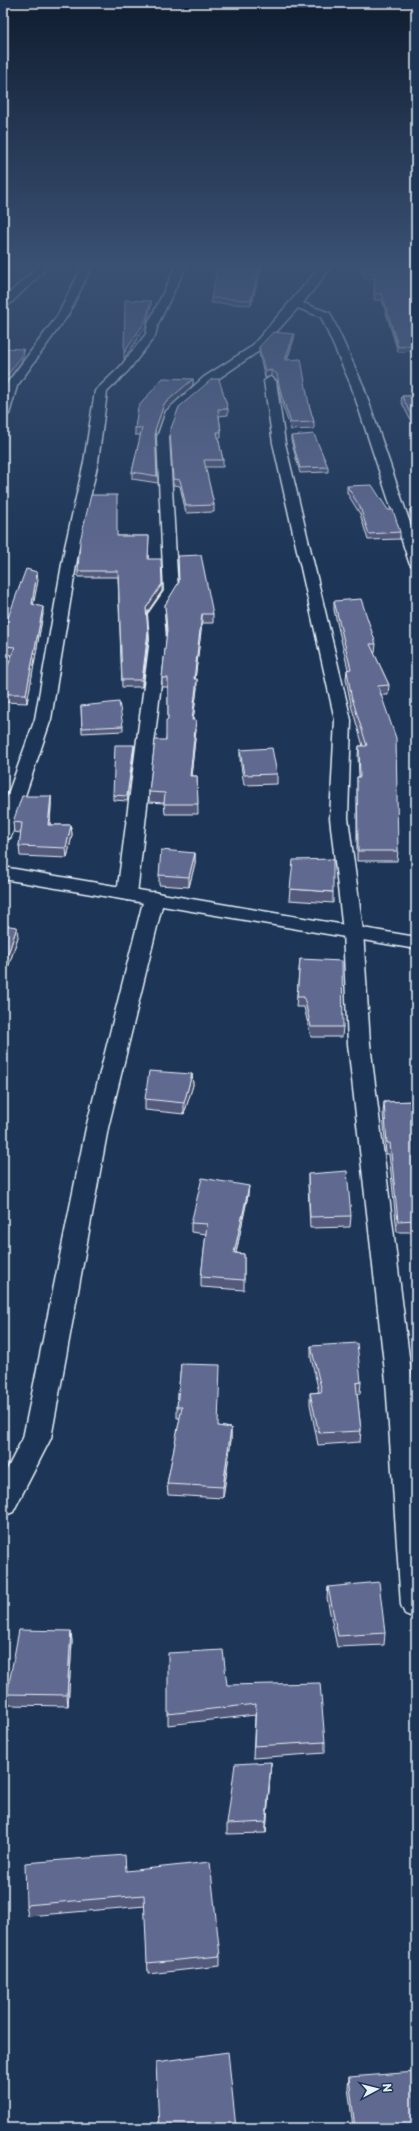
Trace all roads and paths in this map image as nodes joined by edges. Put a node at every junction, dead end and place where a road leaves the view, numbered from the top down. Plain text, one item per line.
1 (26, 365) edge
2 (127, 365) edge
3 (230, 365) edge
4 (348, 365) edge
5 (270, 381) edge
6 (3, 414) edge
7 (416, 562) edge
8 (3, 834) edge
9 (3, 873) edge
10 (128, 894) junction
11 (154, 898) junction
12 (353, 931) junction
13 (416, 943) edge
14 (3, 1504) edge
15 (416, 1605) edge

1 - 6 street
2 - 8 street
3 - 10 street
4 - 7 street
5 - 12 street
9 - 10 street
10 - 11 street
11 - 12 street
11 - 14 street
12 - 13 street
12 - 15 street

